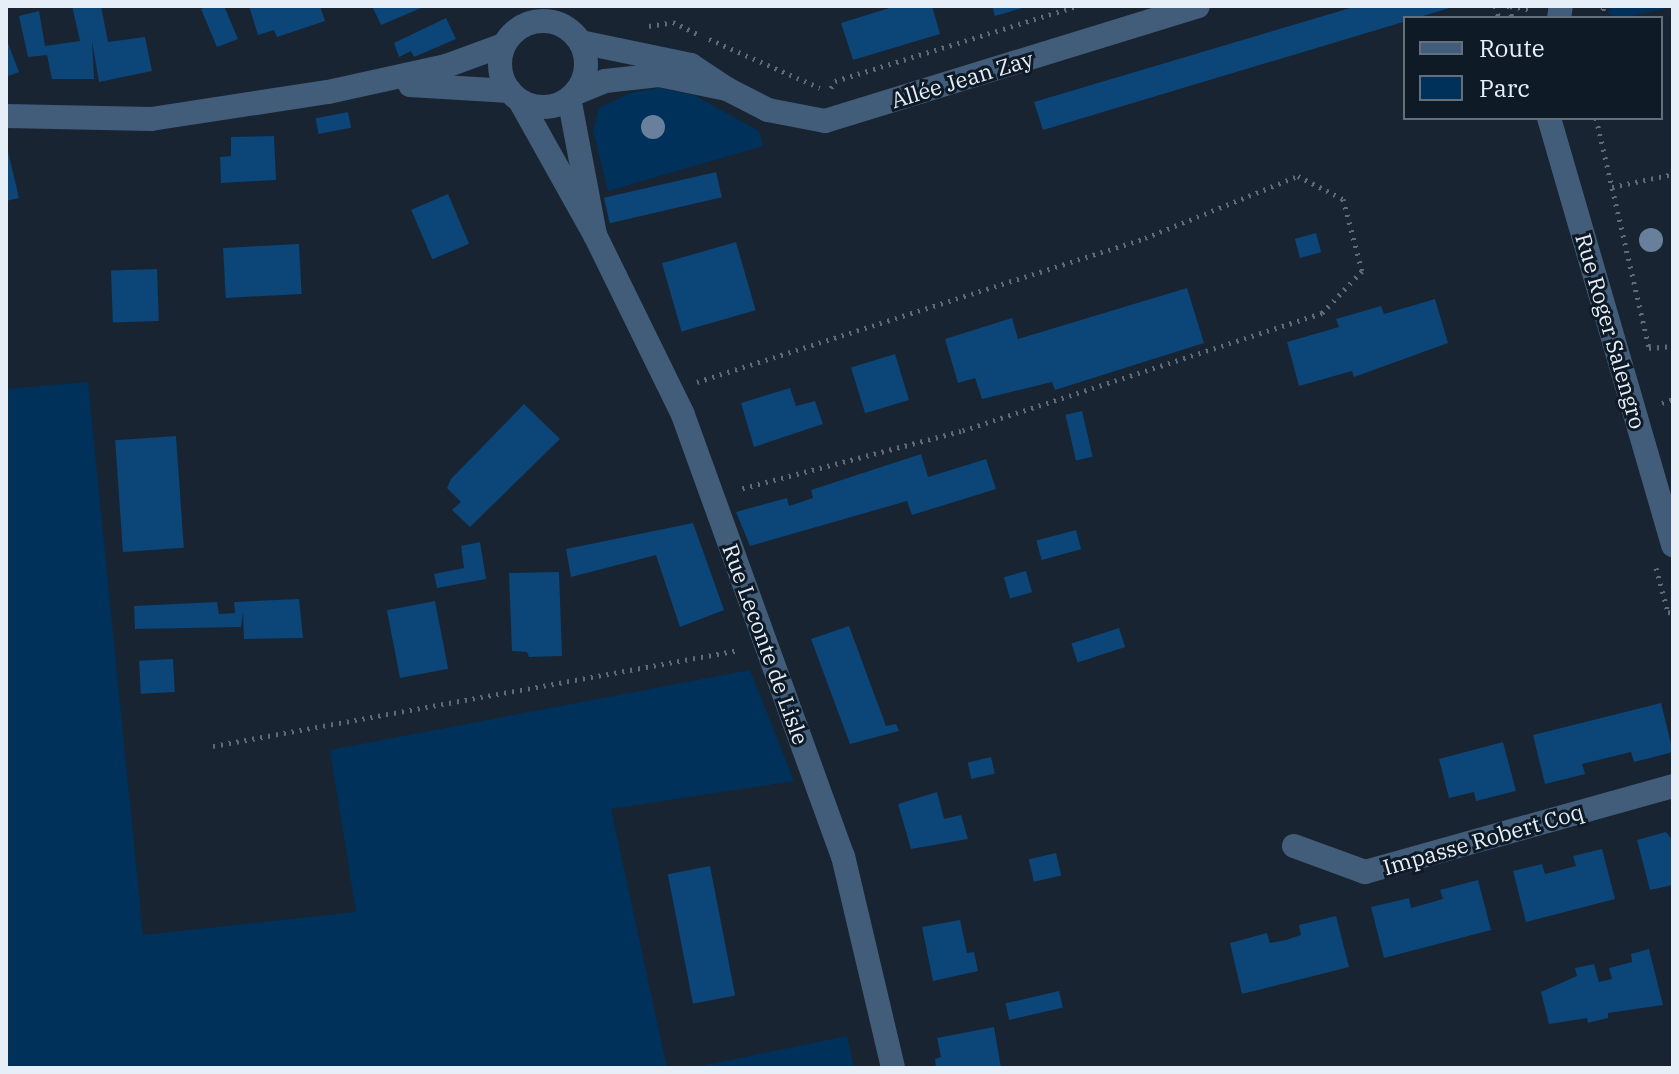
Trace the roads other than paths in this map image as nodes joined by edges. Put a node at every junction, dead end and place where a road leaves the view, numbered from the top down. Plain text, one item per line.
1 (559, 6) edge
2 (1198, 6) edge
3 (511, 27) edge
4 (574, 36) junction
5 (727, 89) junction
6 (328, 92) junction
7 (574, 95) junction
8 (515, 96) junction
9 (6, 116) edge
10 (1550, 120) edge
11 (595, 235) junction
12 (1673, 545) edge
13 (1673, 786) edge
14 (1294, 846) dead end
15 (893, 1068) edge

1 - 4 street
2 - 5 street, Allée Jean Zay
3 - 4 street
3 - 6 street
3 - 8 street
4 - 5 street, Allée Jean Zay
4 - 7 street
5 - 7 street, Allée Jean Zay
6 - 8 street
6 - 9 street
7 - 8 street
7 - 11 street, Rue Leconte de Lisle
8 - 11 street, Rue Leconte de Lisle
10 - 12 street, Rue Roger Salengro
11 - 15 street, Rue Leconte de Lisle
13 - 14 street, Impasse Robert Coq

